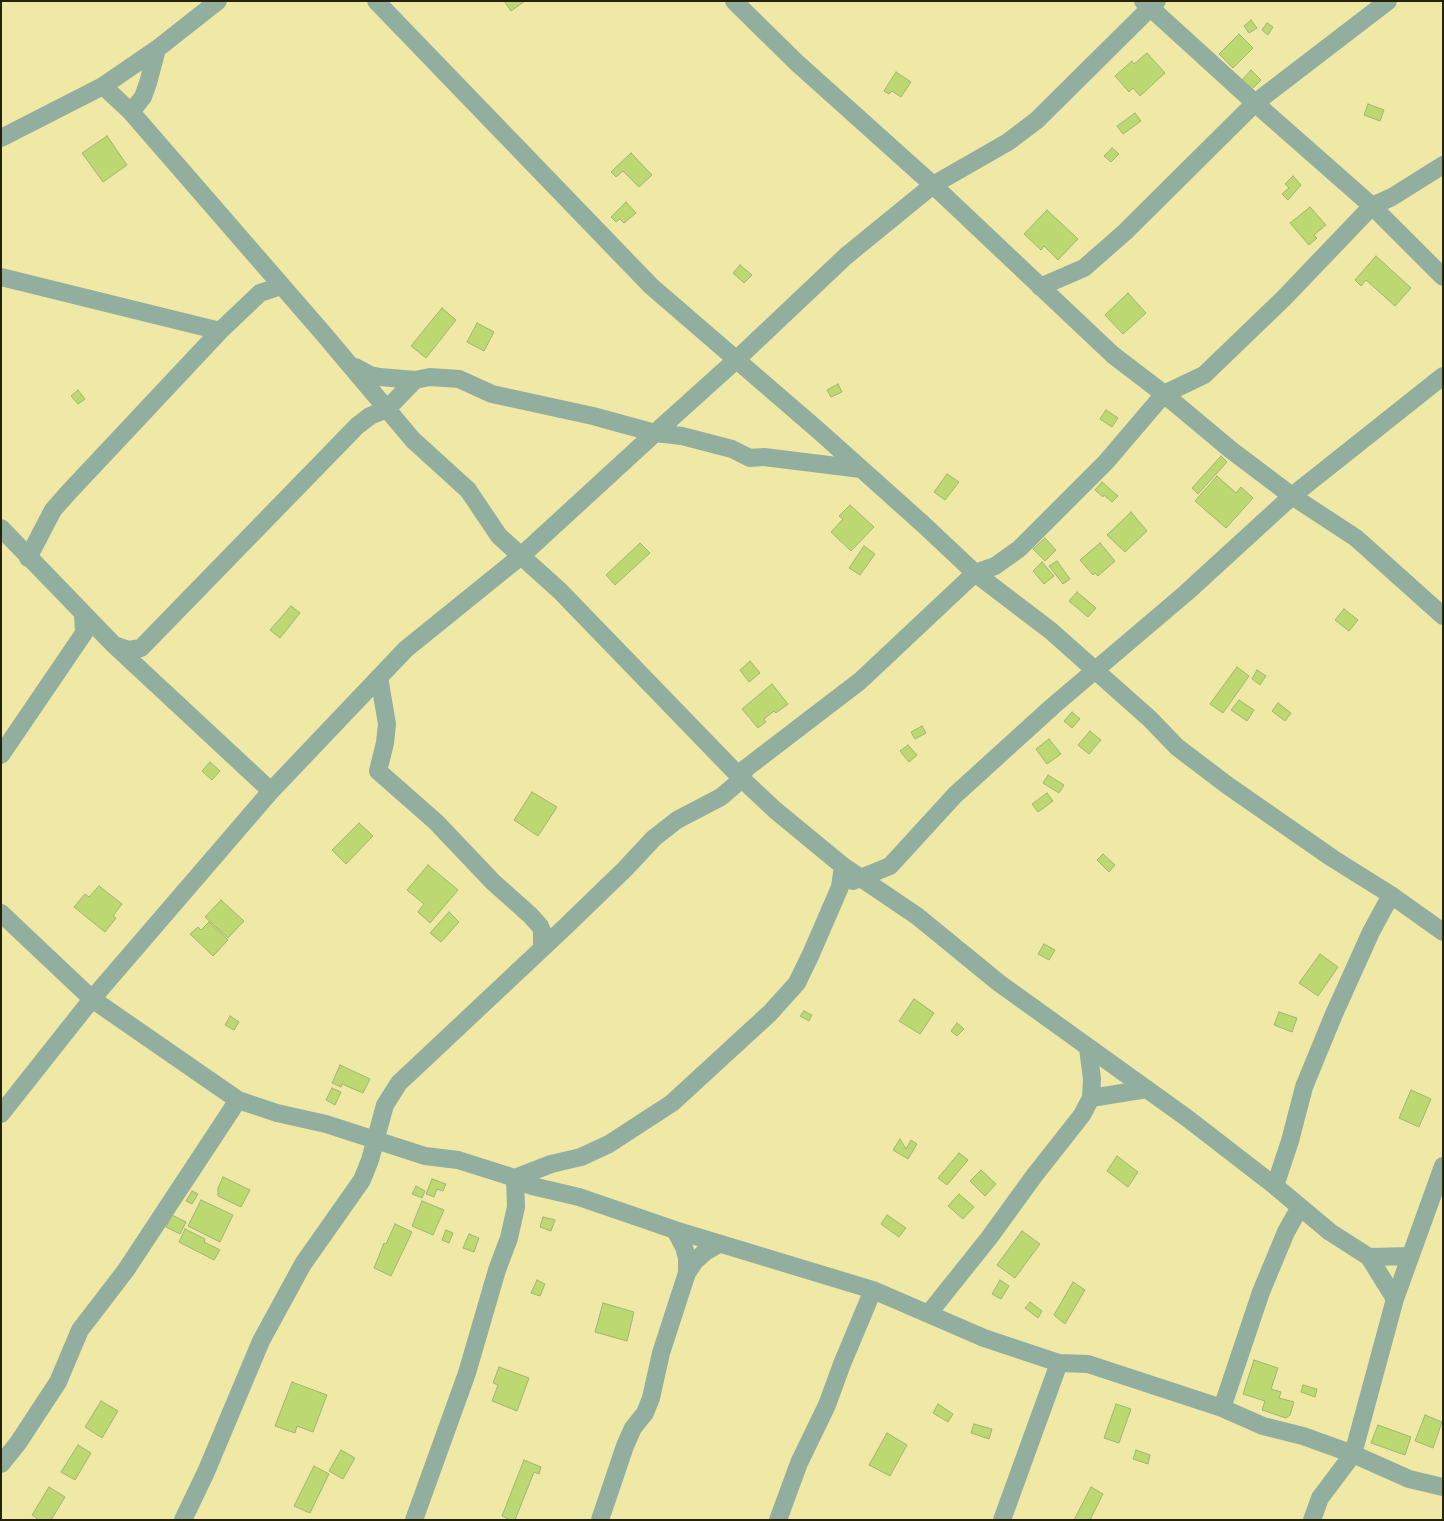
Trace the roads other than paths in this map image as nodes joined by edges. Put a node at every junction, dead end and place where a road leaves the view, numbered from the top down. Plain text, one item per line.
1 (218, 1) edge
2 (376, 1) edge
3 (734, 1) edge
4 (1388, 1) edge
5 (1150, 4) edge
6 (157, 49) junction
7 (103, 86) junction
8 (1255, 103) junction
9 (131, 112) junction
10 (1, 138) edge
11 (1443, 165) edge
12 (934, 185) junction
13 (1372, 206) junction
14 (262, 265) junction
15 (1, 277) edge
16 (1443, 277) edge
17 (281, 286) junction
18 (1040, 286) junction
19 (260, 293) junction
20 (220, 331) junction
21 (736, 360) junction
22 (348, 363) junction
23 (1443, 376) edge
24 (415, 380) junction
25 (1164, 394) junction
26 (387, 409) junction
27 (654, 432) junction
28 (861, 469) junction
29 (1292, 496) junction
30 (1, 528) edge
31 (520, 556) junction
32 (28, 558) junction
33 (975, 573) junction
34 (1443, 616) edge
35 (92, 632) junction
36 (114, 645) junction
37 (1096, 670) junction
38 (380, 677) junction
39 (1, 755) edge
40 (723, 760) junction
41 (742, 779) junction
42 (271, 791) junction
43 (721, 797) junction
44 (843, 866) junction
45 (890, 866) junction
46 (860, 878) junction
47 (840, 887) junction
48 (884, 892) junction
49 (1391, 895) junction
50 (1, 913) edge
51 (1443, 932) edge
52 (542, 948) junction
53 (92, 999) junction
54 (1088, 1048) junction
55 (1147, 1090) junction
56 (1091, 1098) junction
57 (238, 1100) junction
58 (1, 1114) edge
59 (376, 1141) junction
60 (1443, 1166) edge
61 (515, 1178) junction
62 (1275, 1186) junction
63 (1300, 1207) junction
64 (675, 1230) junction
65 (719, 1244) junction
66 (1410, 1256) junction
67 (1369, 1257) junction
68 (687, 1273) junction
69 (872, 1290) junction
70 (1395, 1299) junction
71 (929, 1313) junction
72 (1059, 1363) junction
73 (1222, 1408) junction
74 (1353, 1454) junction
75 (1, 1464) edge
76 (1443, 1487) edge
77 (184, 1520) edge
78 (414, 1520) edge
79 (600, 1520) edge
80 (778, 1520) edge
81 (1002, 1520) edge
82 (1312, 1520) edge

1 - 6 street
2 - 21 street
3 - 12 street
4 - 8 street
5 - 8 street
5 - 12 street
6 - 7 street
6 - 9 street
7 - 9 street
7 - 10 street
8 - 13 street
8 - 18 street
9 - 14 street
11 - 13 street
12 - 18 street
12 - 21 street
13 - 16 street
13 - 25 street
14 - 17 street
14 - 19 street
15 - 20 street
17 - 19 street
17 - 22 street
18 - 25 street
19 - 20 street
20 - 32 street
21 - 27 street
21 - 28 street
22 - 24 street
22 - 26 street
23 - 29 street
24 - 26 street
24 - 27 street
25 - 29 street
25 - 33 street
26 - 31 street
26 - 36 street
27 - 28 street
27 - 31 street
28 - 33 street
29 - 34 street
29 - 37 street
30 - 32 street
31 - 38 street
31 - 40 street
32 - 35 street
33 - 37 street
33 - 41 street
35 - 36 street
35 - 39 street
36 - 42 street
37 - 45 street
37 - 49 street
38 - 42 street
38 - 52 street
40 - 41 street
40 - 43 street
41 - 43 street
41 - 44 street
42 - 53 street
43 - 52 street
44 - 46 street
44 - 47 street
45 - 46 street
45 - 48 street
46 - 47 street
46 - 48 street
47 - 61 street
48 - 54 street
49 - 51 street
49 - 62 street
50 - 53 street
52 - 59 street
53 - 57 street
53 - 58 street
54 - 55 street
54 - 56 street
55 - 56 street
55 - 62 street
56 - 71 street
57 - 59 street
57 - 75 street
59 - 61 street
59 - 77 street
60 - 66 street
61 - 64 street
61 - 78 street
62 - 63 street
63 - 67 street
63 - 73 street
64 - 65 street
64 - 68 street
65 - 68 street
65 - 69 street
66 - 67 street
66 - 70 street
67 - 70 street
68 - 79 street
69 - 71 street
69 - 80 street
70 - 74 street
71 - 72 street
72 - 73 street
72 - 81 street
73 - 74 street
74 - 76 street
74 - 82 street

